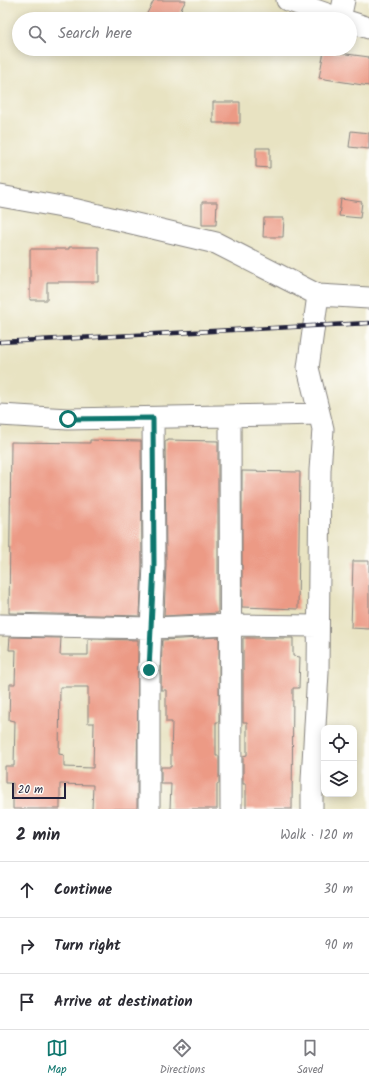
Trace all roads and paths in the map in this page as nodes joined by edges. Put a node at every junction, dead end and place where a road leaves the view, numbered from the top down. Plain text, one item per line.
1 (287, 0) edge
2 (344, 0) edge
3 (321, 12) edge
4 (342, 12) edge
5 (357, 24) edge
6 (369, 28) edge
7 (0, 196) edge
8 (318, 295) junction
9 (369, 298) edge
10 (319, 414) junction
11 (0, 415) edge
12 (230, 417) junction
13 (153, 418) junction
14 (231, 624) junction
15 (0, 625) edge
16 (318, 626) junction
17 (151, 628) junction
18 (149, 809) edge
19 (231, 809) edge
20 (312, 809) edge

1 - 3 street
2 - 4 street
5 - 6 street
7 - 8 street
8 - 9 street
8 - 10 street
10 - 12 street
10 - 16 street
11 - 13 street
12 - 13 street
12 - 14 street
13 - 17 street
14 - 16 street
14 - 17 street
14 - 19 street
15 - 17 street
16 - 20 street
17 - 18 street

